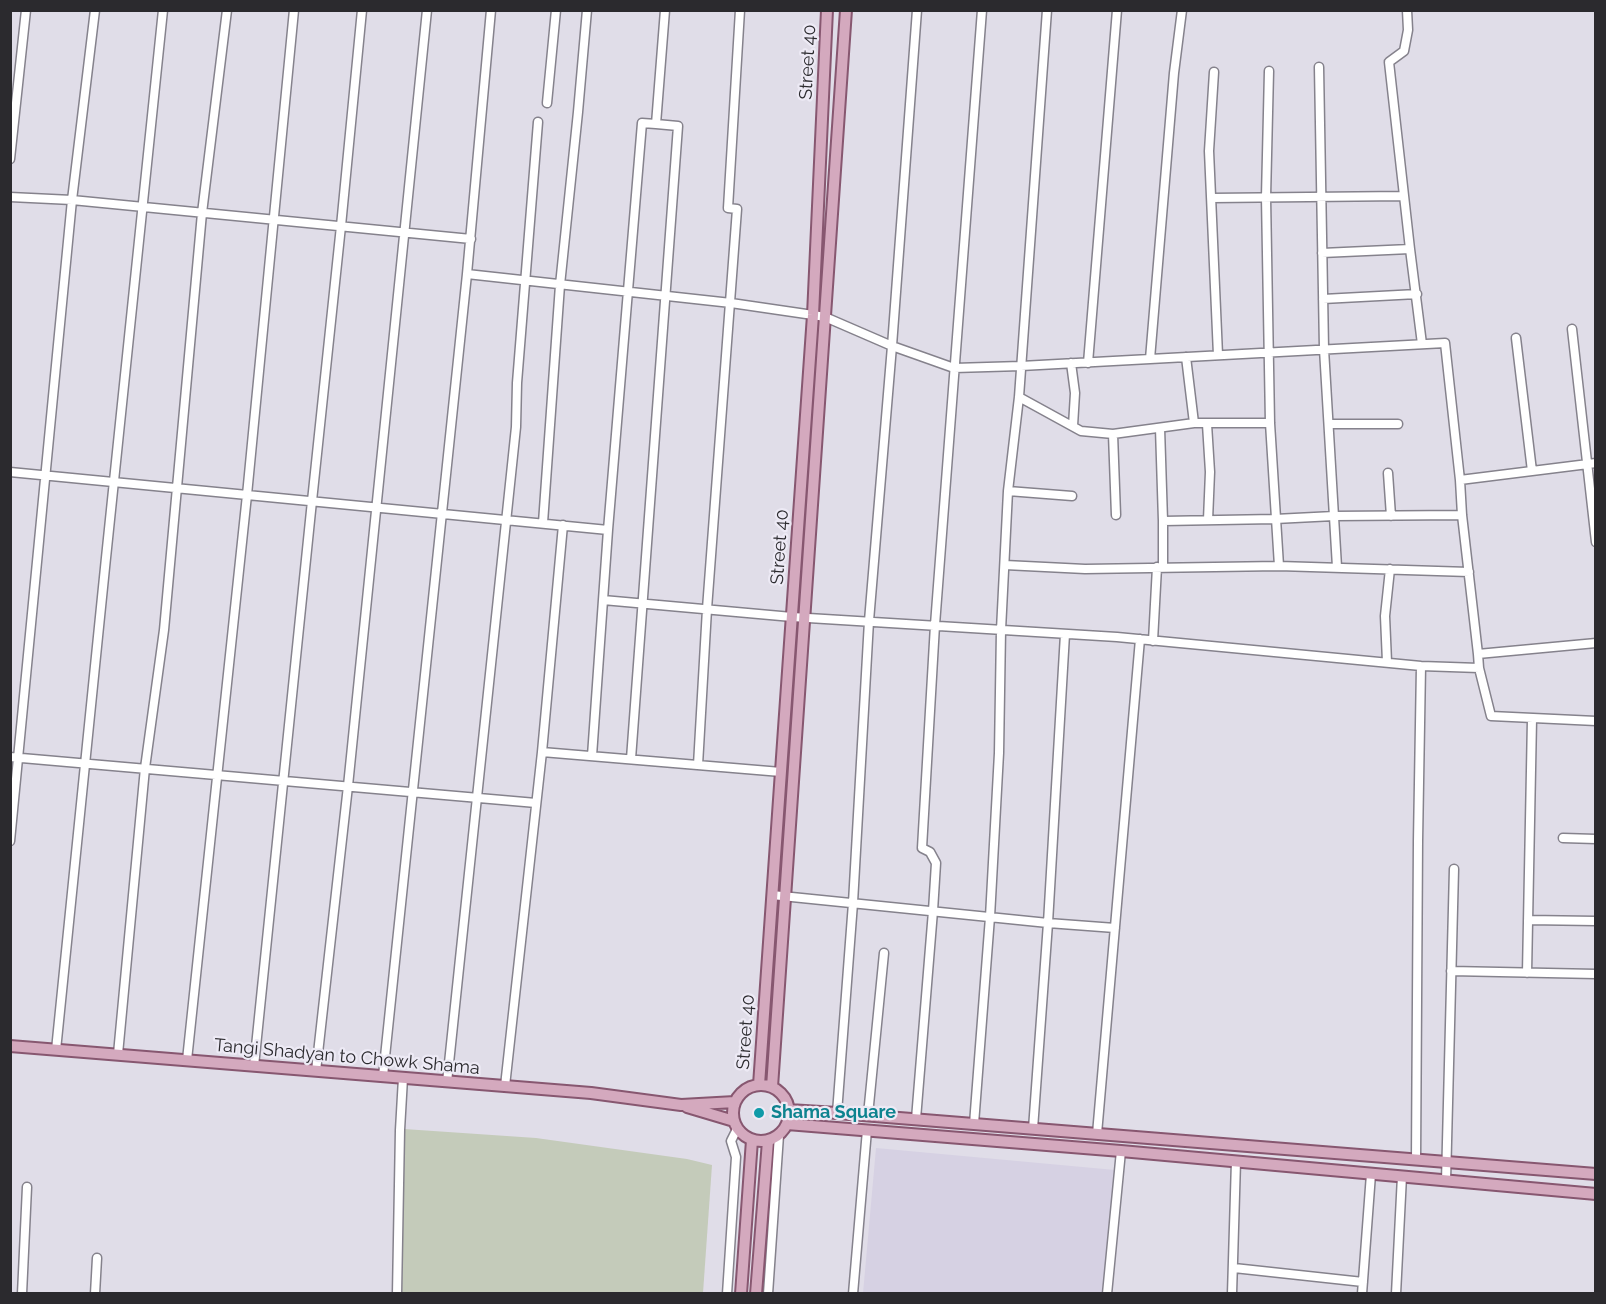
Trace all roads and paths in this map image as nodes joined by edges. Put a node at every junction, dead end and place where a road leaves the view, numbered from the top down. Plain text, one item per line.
1 (26, 10) edge
2 (94, 10) edge
3 (164, 10) edge
4 (227, 10) edge
5 (294, 10) edge
6 (362, 10) edge
7 (427, 10) edge
8 (491, 10) edge
9 (556, 10) edge
10 (587, 10) edge
11 (665, 10) edge
12 (740, 10) edge
13 (822, 10) edge
14 (846, 10) edge
15 (917, 10) edge
16 (982, 10) edge
17 (1047, 10) edge
18 (1117, 10) edge
19 (1182, 10) edge
20 (1407, 10) edge
21 (827, 11) edge
22 (1318, 67) dead end
23 (1269, 71) dead end
24 (1214, 72) dead end
25 (547, 103) dead end
26 (538, 122) dead end
27 (656, 124) junction
28 (10, 159) edge
29 (1404, 196) junction
30 (10, 197) edge
31 (1266, 197) junction
32 (1212, 198) junction
33 (1320, 198) junction
34 (72, 200) junction
35 (141, 207) junction
36 (202, 213) junction
37 (274, 220) junction
38 (341, 226) junction
39 (406, 233) junction
40 (471, 239) junction
41 (1410, 249) junction
42 (1322, 253) junction
43 (467, 274) junction
44 (525, 281) junction
45 (560, 285) junction
46 (627, 292) junction
47 (1416, 294) junction
48 (666, 296) junction
49 (1323, 299) junction
50 (731, 303) junction
51 (813, 315) junction
52 (825, 317) junction
53 (1572, 329) dead end
54 (1516, 338) dead end
55 (1422, 344) junction
56 (892, 346) junction
57 (1324, 350) junction
58 (1269, 352) junction
59 (1218, 355) junction
60 (1186, 357) junction
61 (1150, 359) junction
62 (1071, 363) junction
63 (1088, 363) junction
64 (1021, 366) junction
65 (954, 368) junction
66 (1019, 397) junction
67 (1194, 423) junction
68 (1270, 423) junction
69 (1207, 424) junction
70 (1329, 424) junction
71 (1398, 424) dead end
72 (1073, 426) junction
73 (1160, 428) junction
74 (1113, 434) junction
75 (1591, 464) edge
76 (1532, 471) junction
77 (10, 472) edge
78 (1388, 473) dead end
79 (46, 476) junction
80 (1460, 480) junction
81 (113, 482) junction
82 (178, 489) junction
83 (1008, 491) junction
84 (247, 495) junction
85 (1072, 496) dead end
86 (312, 501) junction
87 (377, 507) junction
88 (441, 513) junction
89 (1116, 515) dead end
90 (1462, 515) junction
91 (1334, 516) junction
92 (1391, 516) junction
93 (1275, 519) junction
94 (506, 520) junction
95 (1208, 520) junction
96 (1163, 521) junction
97 (543, 523) junction
98 (563, 525) junction
99 (608, 530) junction
100 (1596, 542) edge
101 (1005, 565) junction
102 (1279, 566) junction
103 (1160, 567) junction
104 (1337, 567) junction
105 (1390, 569) junction
106 (1469, 572) junction
107 (603, 600) junction
108 (643, 604) junction
109 (707, 609) junction
110 (792, 616) junction
111 (804, 617) junction
112 (869, 621) junction
113 (935, 625) junction
114 (1001, 630) junction
115 (1065, 634) junction
116 (1140, 639) junction
117 (1153, 641) junction
118 (1596, 643) edge
119 (1478, 654) junction
120 (1387, 662) junction
121 (1421, 666) junction
122 (1479, 668) junction
123 (1532, 719) junction
124 (1596, 721) edge
125 (542, 752) junction
126 (592, 756) junction
127 (15, 757) edge
128 (631, 759) junction
129 (86, 763) junction
130 (698, 765) junction
131 (146, 768) junction
132 (781, 772) junction
133 (217, 774) junction
134 (284, 780) junction
135 (348, 786) junction
136 (412, 791) junction
137 (477, 797) junction
138 (536, 803) junction
139 (1563, 838) dead end
140 (1596, 839) edge
141 (10, 841) edge
142 (1454, 868) dead end
143 (772, 895) junction
144 (785, 897) junction
145 (853, 903) junction
146 (933, 911) junction
147 (990, 917) junction
148 (1528, 920) junction
149 (1596, 921) edge
150 (1048, 923) junction
151 (1115, 928) junction
152 (884, 953) dead end
153 (1451, 971) junction
154 (1527, 973) junction
155 (1596, 974) edge
156 (10, 1046) edge
157 (56, 1050) junction
158 (118, 1054) junction
159 (187, 1060) junction
160 (254, 1066) junction
161 (316, 1071) junction
162 (383, 1076) junction
163 (403, 1078) junction
164 (447, 1082) junction
165 (759, 1085) junction
166 (505, 1086) junction
167 (772, 1087) junction
168 (735, 1102) junction
169 (681, 1105) junction
170 (789, 1110) junction
171 (837, 1113) junction
172 (868, 1115) junction
173 (916, 1119) junction
174 (787, 1124) junction
175 (974, 1124) junction
176 (735, 1125) junction
177 (1033, 1129) junction
178 (867, 1130) junction
179 (1097, 1134) junction
180 (779, 1135) junction
181 (752, 1140) junction
182 (768, 1141) junction
183 (1121, 1151) junction
184 (1416, 1160) junction
185 (1236, 1161) junction
186 (1448, 1162) junction
187 (1371, 1174) junction
188 (1596, 1174) edge
189 (1402, 1176) junction
190 (1446, 1181) junction
191 (27, 1187) dead end
192 (1596, 1194) edge
193 (97, 1258) dead end
194 (1234, 1268) junction
195 (1363, 1282) junction
196 (22, 1293) edge
197 (95, 1293) edge
198 (397, 1293) edge
199 (727, 1293) edge
200 (741, 1293) edge
201 (756, 1293) edge
202 (768, 1293) edge
203 (853, 1293) edge
204 (1107, 1293) edge
205 (1232, 1293) edge
206 (1362, 1293) edge
207 (1396, 1293) edge

1 - 28 street
2 - 34 street
3 - 35 street
4 - 36 street
5 - 37 street
6 - 38 street
7 - 39 street
8 - 40 street
9 - 25 street
10 - 45 street
11 - 27 street
12 - 50 street
13 - 21 street
14 - 52 main road
15 - 56 street
16 - 65 street
17 - 64 street
18 - 63 street
19 - 61 street
20 - 29 street
21 - 51 main road, Street 40
22 - 33 street
23 - 31 street
24 - 32 street
26 - 44 street
27 - 46 street
27 - 48 street
29 - 33 street
29 - 41 street
30 - 34 street
31 - 32 street
31 - 33 street
31 - 58 street
32 - 59 street
33 - 42 street
34 - 35 street
34 - 79 street
35 - 36 street
35 - 81 street
36 - 37 street
36 - 82 street
37 - 38 street
37 - 84 street
38 - 39 street
38 - 86 street
39 - 40 street
39 - 87 street
40 - 43 street
41 - 42 street
41 - 47 street
42 - 49 street
43 - 44 street
43 - 88 street
44 - 45 street
44 - 94 street
45 - 46 street
45 - 97 street
46 - 48 street
46 - 99 street
47 - 49 street
47 - 55 street
48 - 50 street
48 - 108 street
49 - 57 street
50 - 51 street
50 - 109 street
51 - 52 street
51 - 110 main road, Street 40
52 - 56 street
52 - 111 main road
53 - 75 street
54 - 76 street
55 - 57 street
55 - 80 street
56 - 65 street
56 - 112 street
57 - 58 street
57 - 70 street
58 - 59 street
58 - 68 street
59 - 60 street
60 - 61 street
60 - 67 street
61 - 63 street
62 - 63 street
62 - 64 street
62 - 72 street
64 - 65 street
64 - 66 street
65 - 113 street
66 - 72 street
66 - 83 street
67 - 69 street
67 - 73 street
68 - 69 street
68 - 93 street
69 - 95 street
70 - 71 street
70 - 91 street
72 - 74 street
73 - 74 street
73 - 96 street
74 - 89 street
75 - 76 street
75 - 100 street
76 - 80 street
77 - 79 street
78 - 92 street
79 - 81 street
79 - 127 street
80 - 90 street
81 - 82 street
81 - 129 street
82 - 84 street
82 - 131 street
83 - 85 street
83 - 101 street
84 - 86 street
84 - 133 street
86 - 87 street
86 - 134 street
87 - 88 street
87 - 135 street
88 - 94 street
88 - 136 street
90 - 92 street
90 - 106 street
91 - 92 street
91 - 93 street
91 - 104 street
93 - 95 street
93 - 102 street
94 - 97 street
94 - 137 street
95 - 96 street
96 - 103 street
97 - 98 street
98 - 99 street
98 - 125 street
99 - 107 street
101 - 103 street
101 - 114 street
102 - 103 street
102 - 104 street
103 - 117 street
104 - 105 street
105 - 106 street
105 - 120 street
106 - 119 street
107 - 108 street
107 - 126 street
108 - 109 street
108 - 128 street
109 - 110 street
109 - 130 street
110 - 111 street
110 - 132 main road, Street 40
111 - 112 street
111 - 144 main road
112 - 113 street
112 - 145 street
113 - 114 street
113 - 146 street
114 - 115 street
114 - 147 street
115 - 116 street
115 - 150 street
116 - 117 street
116 - 151 street
117 - 120 street
118 - 119 street
119 - 122 street
120 - 121 street
121 - 122 street
121 - 184 street
122 - 123 street
123 - 124 street
123 - 148 street
125 - 126 street
125 - 138 street
126 - 128 street
127 - 129 street
127 - 141 street
128 - 130 street
129 - 131 street
129 - 157 street
130 - 132 street
131 - 133 street
131 - 158 street
132 - 143 main road, Street 40
133 - 134 street
133 - 159 street
134 - 135 street
134 - 160 street
135 - 136 street
135 - 161 street
136 - 137 street
136 - 162 street
137 - 138 street
137 - 164 street
138 - 166 street
139 - 140 street
142 - 153 street
143 - 144 street
143 - 165 main road, Street 40
144 - 145 street
144 - 167 main road
145 - 146 street
145 - 171 street
146 - 147 street
146 - 173 street
147 - 150 street
147 - 175 street
148 - 149 street
148 - 154 street
150 - 151 street
150 - 177 street
151 - 179 street
152 - 172 street
153 - 154 street
153 - 186 street
154 - 155 street
156 - 157 main road, Tangi Shadyan to Chowk Shama
157 - 158 main road, Tangi Shadyan to Chowk Shama
158 - 159 main road, Tangi Shadyan to Chowk Shama
159 - 160 main road, Tangi Shadyan to Chowk Shama
160 - 161 main road, Tangi Shadyan to Chowk Shama
161 - 162 main road, Tangi Shadyan to Chowk Shama
162 - 163 main road, Tangi Shadyan to Chowk Shama
163 - 164 main road, Tangi Shadyan to Chowk Shama
163 - 198 street
164 - 166 main road, Tangi Shadyan to Chowk Shama
165 - 167 main road
165 - 168 main road
166 - 169 main road, Tangi Shadyan to Chowk Shama
167 - 170 main road
168 - 169 main road
168 - 176 main road
169 - 176 main road
170 - 171 main road
170 - 174 main road
171 - 172 main road
172 - 173 main road
173 - 175 main road
174 - 178 main road
174 - 180 main road
175 - 177 main road
176 - 181 main road
176 - 199 street
177 - 179 main road
178 - 183 main road
178 - 203 street
179 - 184 main road
180 - 182 main road
180 - 202 street
181 - 182 main road
181 - 200 main road
182 - 201 main road
183 - 185 main road
183 - 204 street
184 - 186 main road
185 - 187 main road
185 - 194 street
186 - 188 main road
186 - 190 street
187 - 189 main road
187 - 195 street
189 - 190 main road
189 - 207 street
190 - 192 main road
191 - 196 street
193 - 197 street
194 - 195 street
194 - 205 street
195 - 206 street

